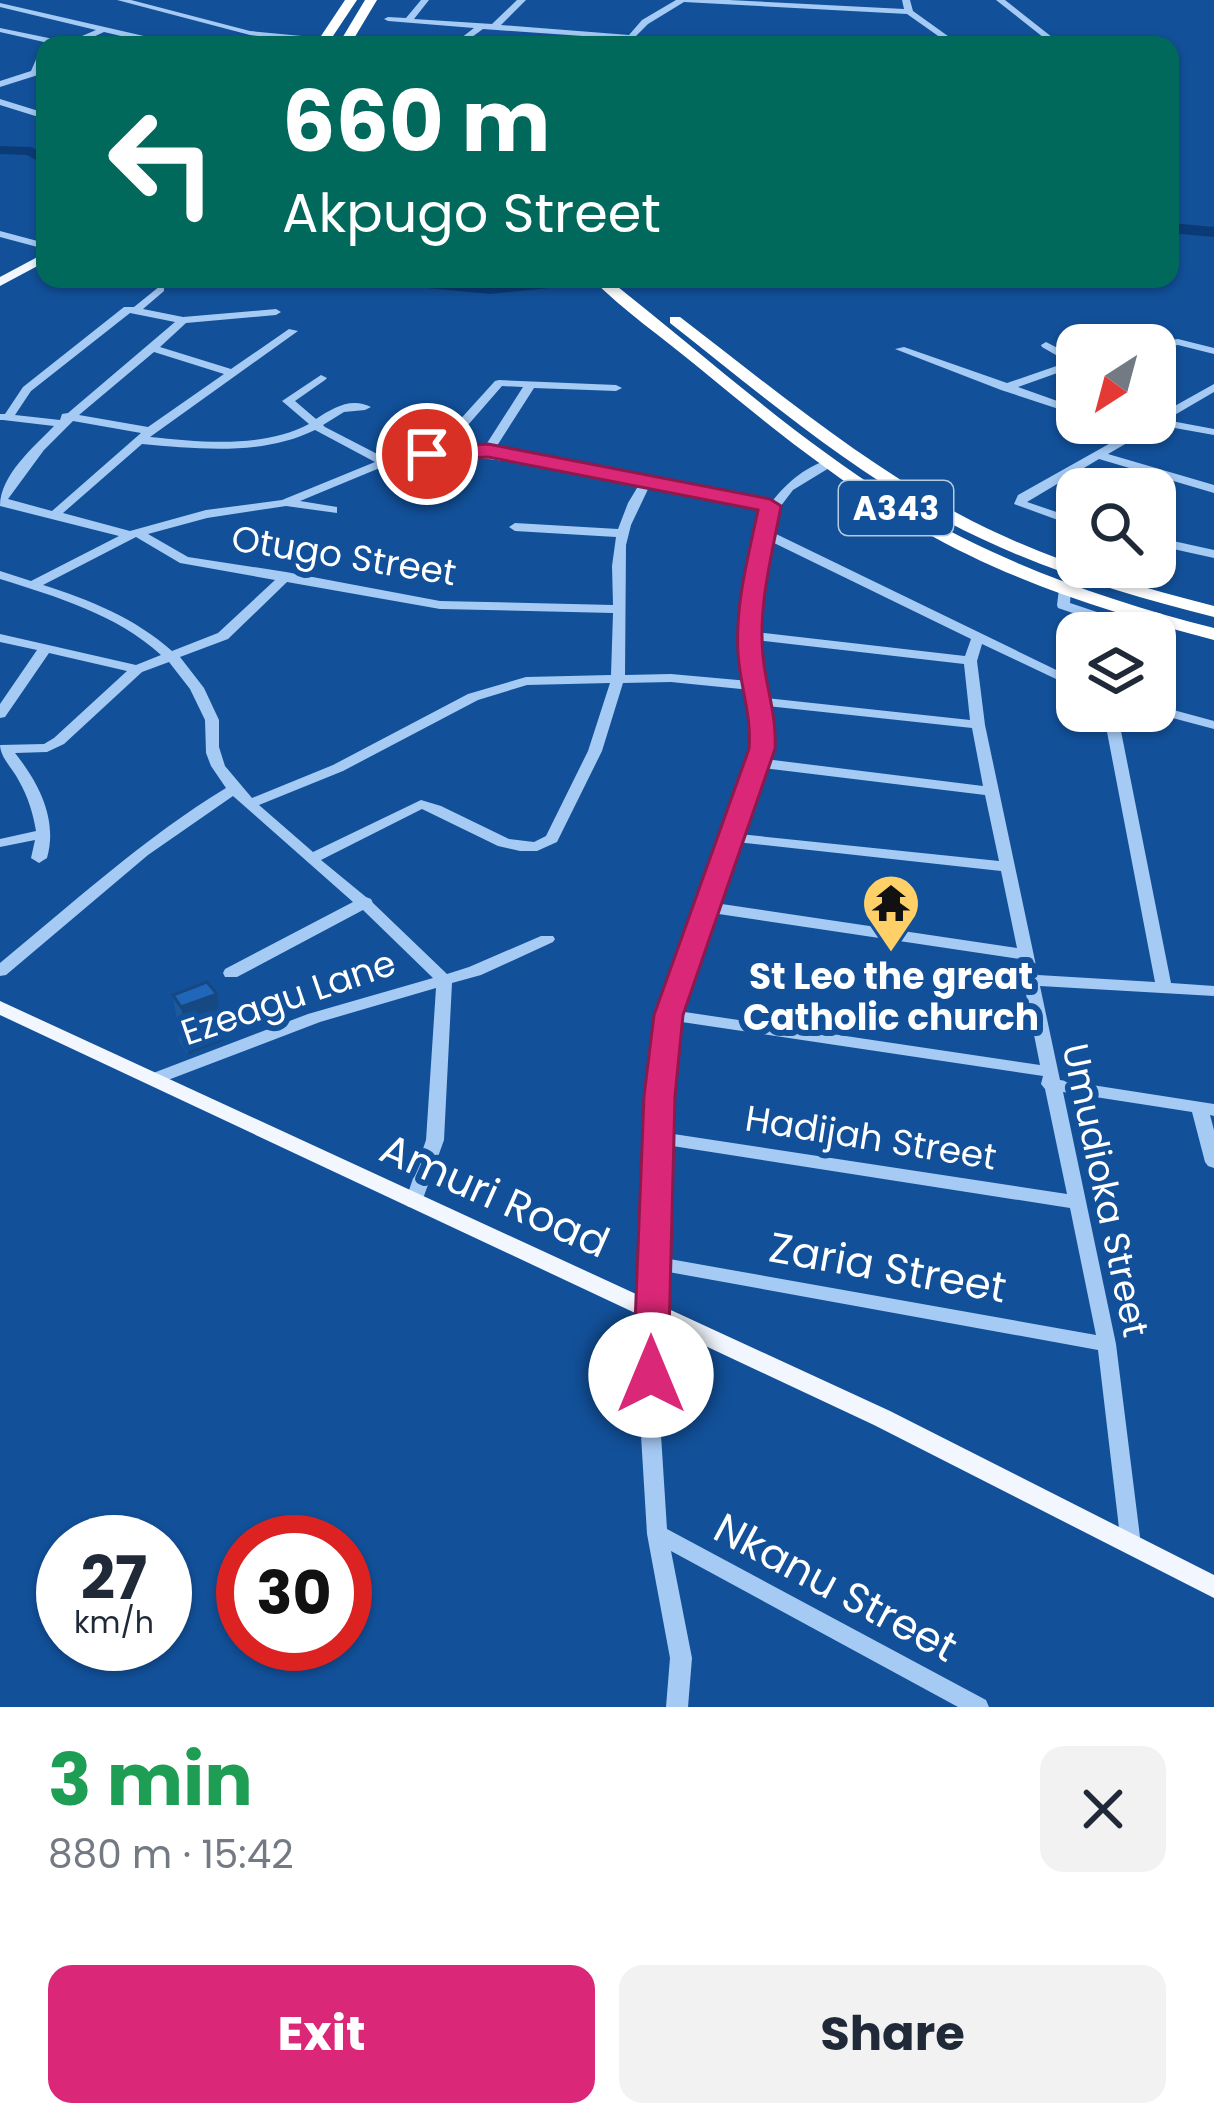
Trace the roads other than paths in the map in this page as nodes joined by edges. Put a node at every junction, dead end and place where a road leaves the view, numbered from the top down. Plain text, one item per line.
1 (121, 0) edge
2 (351, 0) edge
3 (371, 0) edge
4 (424, 0) edge
5 (522, 0) edge
6 (683, 0) edge
7 (905, 0) edge
8 (1000, 0) edge
9 (0, 5) edge
10 (909, 12) junction
11 (388, 19) dead end
12 (409, 20) junction
13 (488, 26) junction
14 (0, 30) edge
15 (102, 31) junction
16 (19, 34) junction
17 (90, 36) edge
18 (126, 36) edge
19 (272, 36) edge
20 (327, 36) edge
21 (349, 36) edge
22 (471, 36) edge
23 (581, 36) edge
24 (634, 36) edge
25 (944, 36) edge
26 (1046, 36) edge
27 (36, 38) edge
28 (0, 40) edge
29 (36, 71) edge
30 (0, 84) edge
31 (0, 102) edge
32 (36, 113) edge
33 (0, 234) edge
34 (36, 248) edge
35 (36, 257) edge
36 (0, 279) edge
37 (160, 289) dead end
38 (630, 291) edge
39 (139, 307) junction
40 (276, 312) dead end
41 (183, 320) junction
42 (293, 331) dead end
43 (1176, 342) edge
44 (1046, 345) dead end
45 (152, 348) junction
46 (900, 349) dead end
47 (1214, 351) edge
48 (232, 373) junction
49 (321, 378) dead end
50 (530, 385) junction
51 (1214, 387) edge
52 (616, 388) dead end
53 (1002, 389) junction
54 (1056, 406) edge
55 (365, 407) dead end
56 (1176, 410) edge
57 (4, 417) edge
58 (62, 420) junction
59 (313, 425) junction
60 (1176, 426) edge
61 (1214, 432) edge
62 (145, 435) junction
63 (1117, 444) edge
64 (457, 451) junction
65 (488, 451) junction
66 (1098, 455) junction
67 (383, 461) junction
68 (830, 462) junction
69 (1074, 468) edge
70 (1056, 478) edge
71 (647, 479) junction
72 (1214, 489) edge
73 (1, 501) edge
74 (285, 503) junction
75 (770, 506) junction
76 (333, 510) dead end
77 (57, 512) junction
78 (1056, 516) edge
79 (515, 527) dead end
80 (619, 533) junction
81 (134, 534) junction
82 (768, 535) junction
83 (1176, 546) edge
84 (1214, 554) edge
85 (0, 575) edge
86 (286, 576) junction
87 (33, 586) junction
88 (620, 608) junction
89 (1214, 612) edge
90 (1214, 634) edge
91 (751, 635) junction
92 (0, 638) edge
93 (977, 640) junction
94 (46, 647) junction
95 (174, 658) junction
96 (970, 661) junction
97 (137, 669) junction
98 (1056, 676) edge
99 (615, 679) junction
100 (757, 693) junction
101 (0, 714) edge
102 (1176, 715) edge
103 (1214, 724) edge
104 (977, 725) junction
105 (1114, 732) edge
106 (2, 749) edge
107 (759, 763) junction
108 (234, 789) junction
109 (992, 791) junction
110 (250, 804) junction
111 (44, 834) junction
112 (728, 836) junction
113 (0, 843) edge
114 (39, 858) dead end
115 (311, 859) junction
116 (1007, 867) junction
117 (366, 902) junction
118 (707, 907) junction
119 (547, 939) dead end
120 (1027, 955) junction
121 (0, 970) edge
122 (231, 973) dead end
123 (444, 980) junction
124 (1030, 980) junction
125 (1165, 986) junction
126 (1214, 992) edge
127 (0, 1007) edge
128 (668, 1015) junction
129 (1047, 1078) junction
130 (154, 1079) junction
131 (1206, 1108) edge
132 (657, 1138) junction
133 (1214, 1162) edge
134 (414, 1202) junction
135 (1075, 1202) junction
136 (656, 1263) junction
137 (650, 1307) junction
138 (1107, 1344) junction
139 (657, 1534) junction
140 (1132, 1545) junction
141 (1214, 1587) edge
142 (677, 1707) edge
143 (978, 1707) edge

1 - 19 street
2 - 20 highway
3 - 21 highway
4 - 12 street
5 - 13 street
6 - 10 street
6 - 24 street
7 - 10 street
8 - 26 street
9 - 15 street
10 - 25 street
11 - 12 street
12 - 13 street
13 - 22 street
13 - 23 street
14 - 16 street
15 - 17 street
15 - 18 street
16 - 27 street
16 - 28 street
29 - 30 street
31 - 32 street
33 - 34 street
35 - 36 main road
37 - 39 street
38 - 68 highway, A343
38 - 89 highway, A343
39 - 41 street
39 - 57 street
40 - 41 street
41 - 45 street
42 - 48 street
43 - 47 street
44 - 53 street
45 - 48 street
45 - 58 street
46 - 53 street
48 - 62 street
49 - 59 street
50 - 52 street
50 - 64 street
50 - 65 street
51 - 56 street
53 - 54 street
55 - 59 street
57 - 58 street
58 - 62 street
58 - 73 street
59 - 62 street
59 - 67 street
60 - 61 street
62 - 77 street
63 - 66 street
64 - 65 street
64 - 67 street
65 - 71 street
66 - 69 street
66 - 72 street
67 - 74 street
68 - 75 street
68 - 90 highway, A343
70 - 78 street
71 - 75 street
71 - 80 street
73 - 77 street, Otugo Street
74 - 76 street
74 - 81 street
75 - 82 street
77 - 81 street, Otugo Street
79 - 80 street
80 - 88 street
81 - 86 street, Otugo Street
81 - 87 street
82 - 91 street
82 - 93 street
83 - 84 street
85 - 87 street
86 - 88 street, Otugo Street
86 - 95 street
87 - 95 street
88 - 99 street
91 - 96 street
91 - 100 street
92 - 94 street
93 - 96 street, Umudioka Street
93 - 98 street
94 - 97 street
94 - 101 street
95 - 97 street
95 - 108 street
96 - 104 street, Umudioka Street
97 - 106 street
99 - 100 street
99 - 110 street
99 - 115 street
100 - 104 street
100 - 107 street
102 - 103 street
104 - 109 street, Umudioka Street
105 - 125 street
106 - 111 street
107 - 109 street
107 - 112 street
108 - 110 street
108 - 121 street
109 - 116 street, Umudioka Street
110 - 115 street
111 - 113 street
111 - 114 street
112 - 116 street
112 - 118 street
115 - 117 street
116 - 120 street, Umudioka Street
117 - 122 street
117 - 123 street
118 - 120 street
118 - 128 street
119 - 123 street, Ezeagu Lane
120 - 124 street, Umudioka Street
123 - 130 street, Ezeagu Lane
123 - 134 street
124 - 125 street
124 - 129 street, Umudioka Street
125 - 126 street
127 - 130 main road, Amuri Road
128 - 129 street
128 - 132 street
129 - 131 street
129 - 135 street, Umudioka Street
130 - 134 main road, Amuri Road
131 - 133 street
132 - 135 street, Hadijah Street
132 - 136 street
134 - 137 main road, Amuri Road
135 - 138 street, Umudioka Street
136 - 137 street
136 - 138 street, Zaria Street
137 - 139 street
137 - 140 main road, Amuri Road
138 - 140 street, Umudioka Street
139 - 142 street
139 - 143 street, Nkanu Street
140 - 141 main road, Amuri Road

